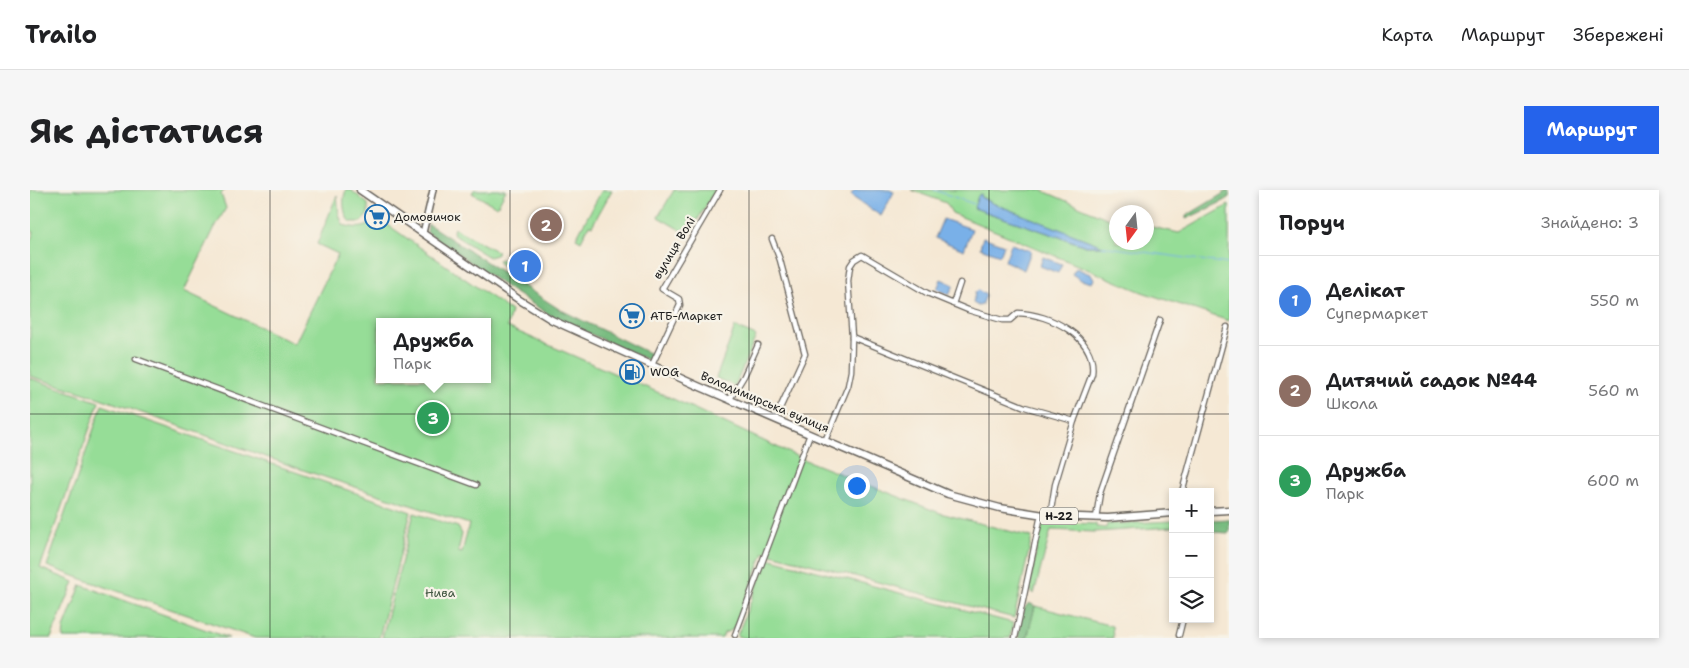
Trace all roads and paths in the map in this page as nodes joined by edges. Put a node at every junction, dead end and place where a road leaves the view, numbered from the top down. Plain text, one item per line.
1 (360, 190) edge
2 (433, 190) edge
3 (720, 190) edge
4 (423, 233) junction
5 (772, 239) dead end
6 (960, 283) dead end
7 (953, 304) junction
8 (1160, 320) dead end
9 (1227, 327) dead end
10 (852, 337) junction
11 (758, 345) dead end
12 (136, 359) dead end
13 (652, 365) junction
14 (730, 399) junction
15 (775, 419) junction
16 (1074, 421) junction
17 (810, 434) junction
18 (825, 441) junction
19 (476, 485) dead end
20 (1183, 488) edge
21 (1229, 510) edge
22 (1214, 511) edge
23 (1169, 513) edge
24 (1042, 515) junction
25 (1050, 516) junction
26 (1096, 518) junction
27 (1182, 623) edge
28 (735, 635) dead end
29 (1179, 635) dead end
30 (1016, 638) edge

1 - 4 main road, Володимирська вулиця / Н-22
2 - 4 street
3 - 13 street, вулиця Волі
4 - 13 main road, Володимирська вулиця / Н-22
5 - 15 street
6 - 7 street
7 - 10 street, Володимирська вулиця
7 - 16 street, Володимирська вулиця
8 - 26 street
9 - 20 street
10 - 16 street
10 - 18 street, Володимирська вулиця
11 - 14 street
12 - 19 street
13 - 14 main road, Володимирська вулиця / Н-22
14 - 15 main road, Володимирська вулиця / Н-22
15 - 17 main road, Володимирська вулиця / Н-22
16 - 25 street, Володимирська вулиця
17 - 18 main road, Володимирська вулиця / Н-22
17 - 28 street
18 - 24 main road, Володимирська вулиця / Н-22
21 - 22 main road
23 - 26 main road, Н-22
24 - 25 main road, Н-22
24 - 30 street
25 - 26 main road, Н-22
27 - 29 street

